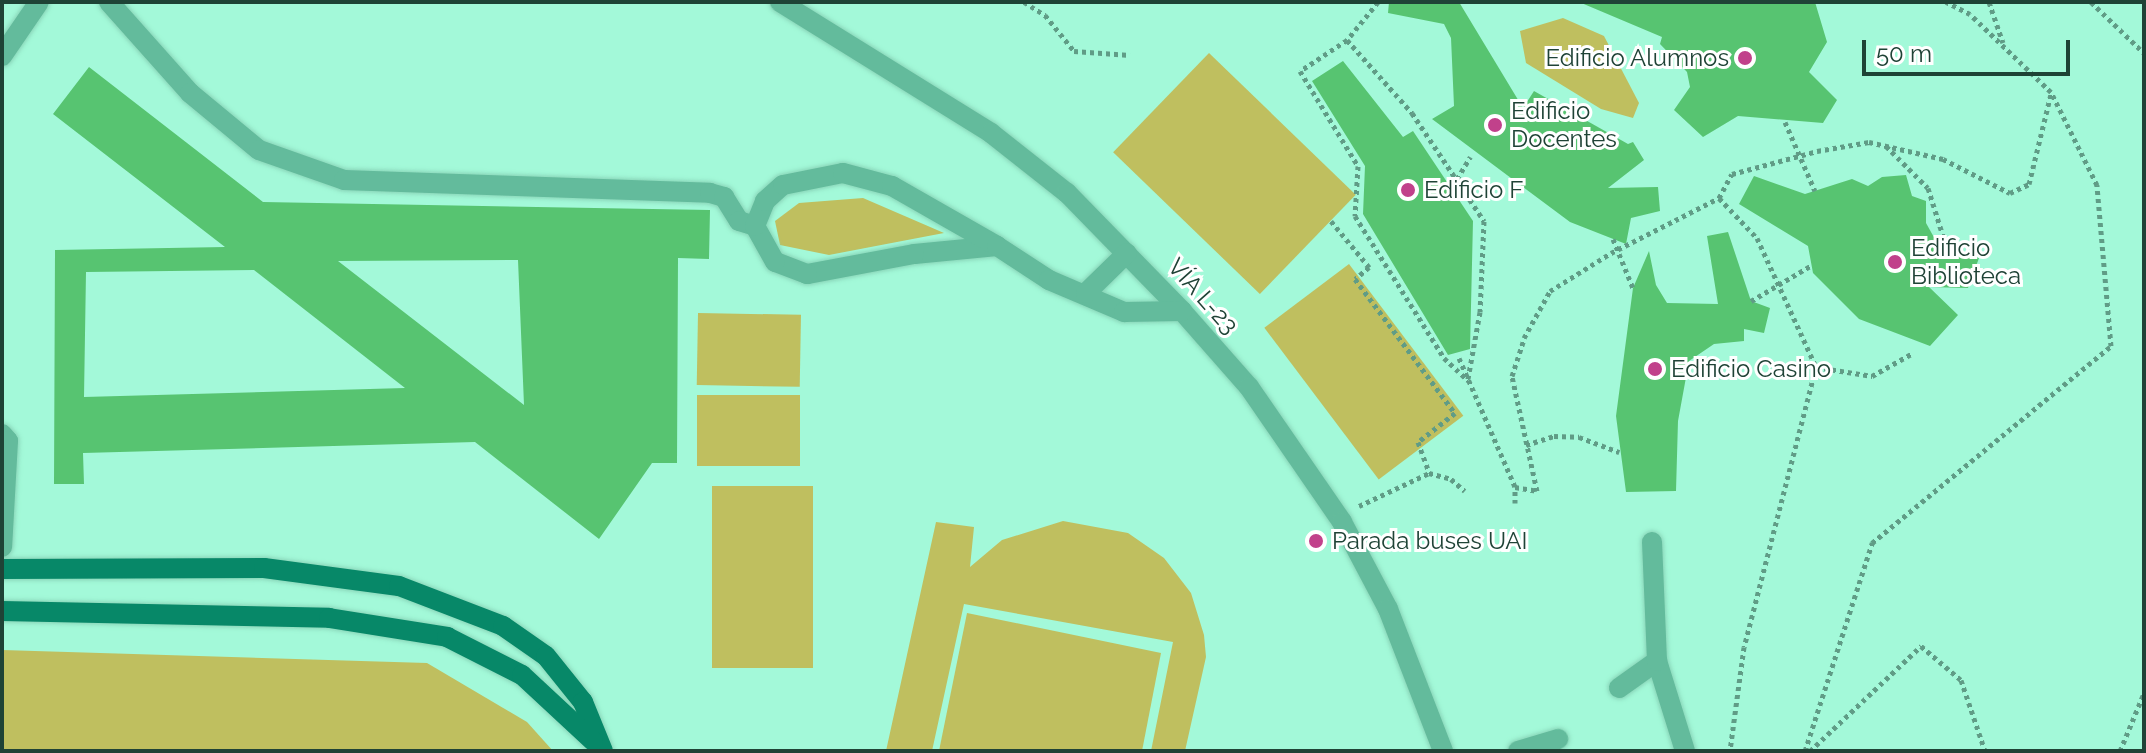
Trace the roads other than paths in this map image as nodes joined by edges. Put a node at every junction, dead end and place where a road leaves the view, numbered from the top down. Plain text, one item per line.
1 (39, 2) edge
2 (109, 2) edge
3 (780, 2) edge
4 (2, 56) edge
5 (755, 226) junction
6 (997, 246) junction
7 (1127, 253) junction
8 (1086, 293) junction
9 (1182, 311) junction
10 (2, 434) edge
11 (1652, 542) dead end
12 (2, 547) edge
13 (2, 569) edge
14 (2, 611) edge
15 (1657, 661) junction
16 (1619, 688) dead end
17 (1558, 739) dead end
18 (602, 751) edge
19 (1443, 751) edge
20 (1518, 751) edge
21 (1685, 751) edge

1 - 4 street
2 - 5 street
3 - 7 street, VÍA L-23
5 - 6 street
5 - 6 street
6 - 8 street
7 - 8 street
7 - 9 street, VÍA L-23
8 - 9 street
9 - 19 street, VÍA L-23
10 - 12 street
11 - 15 street
13 - 18 main road
14 - 18 main road
15 - 16 street
15 - 21 street
17 - 20 street

